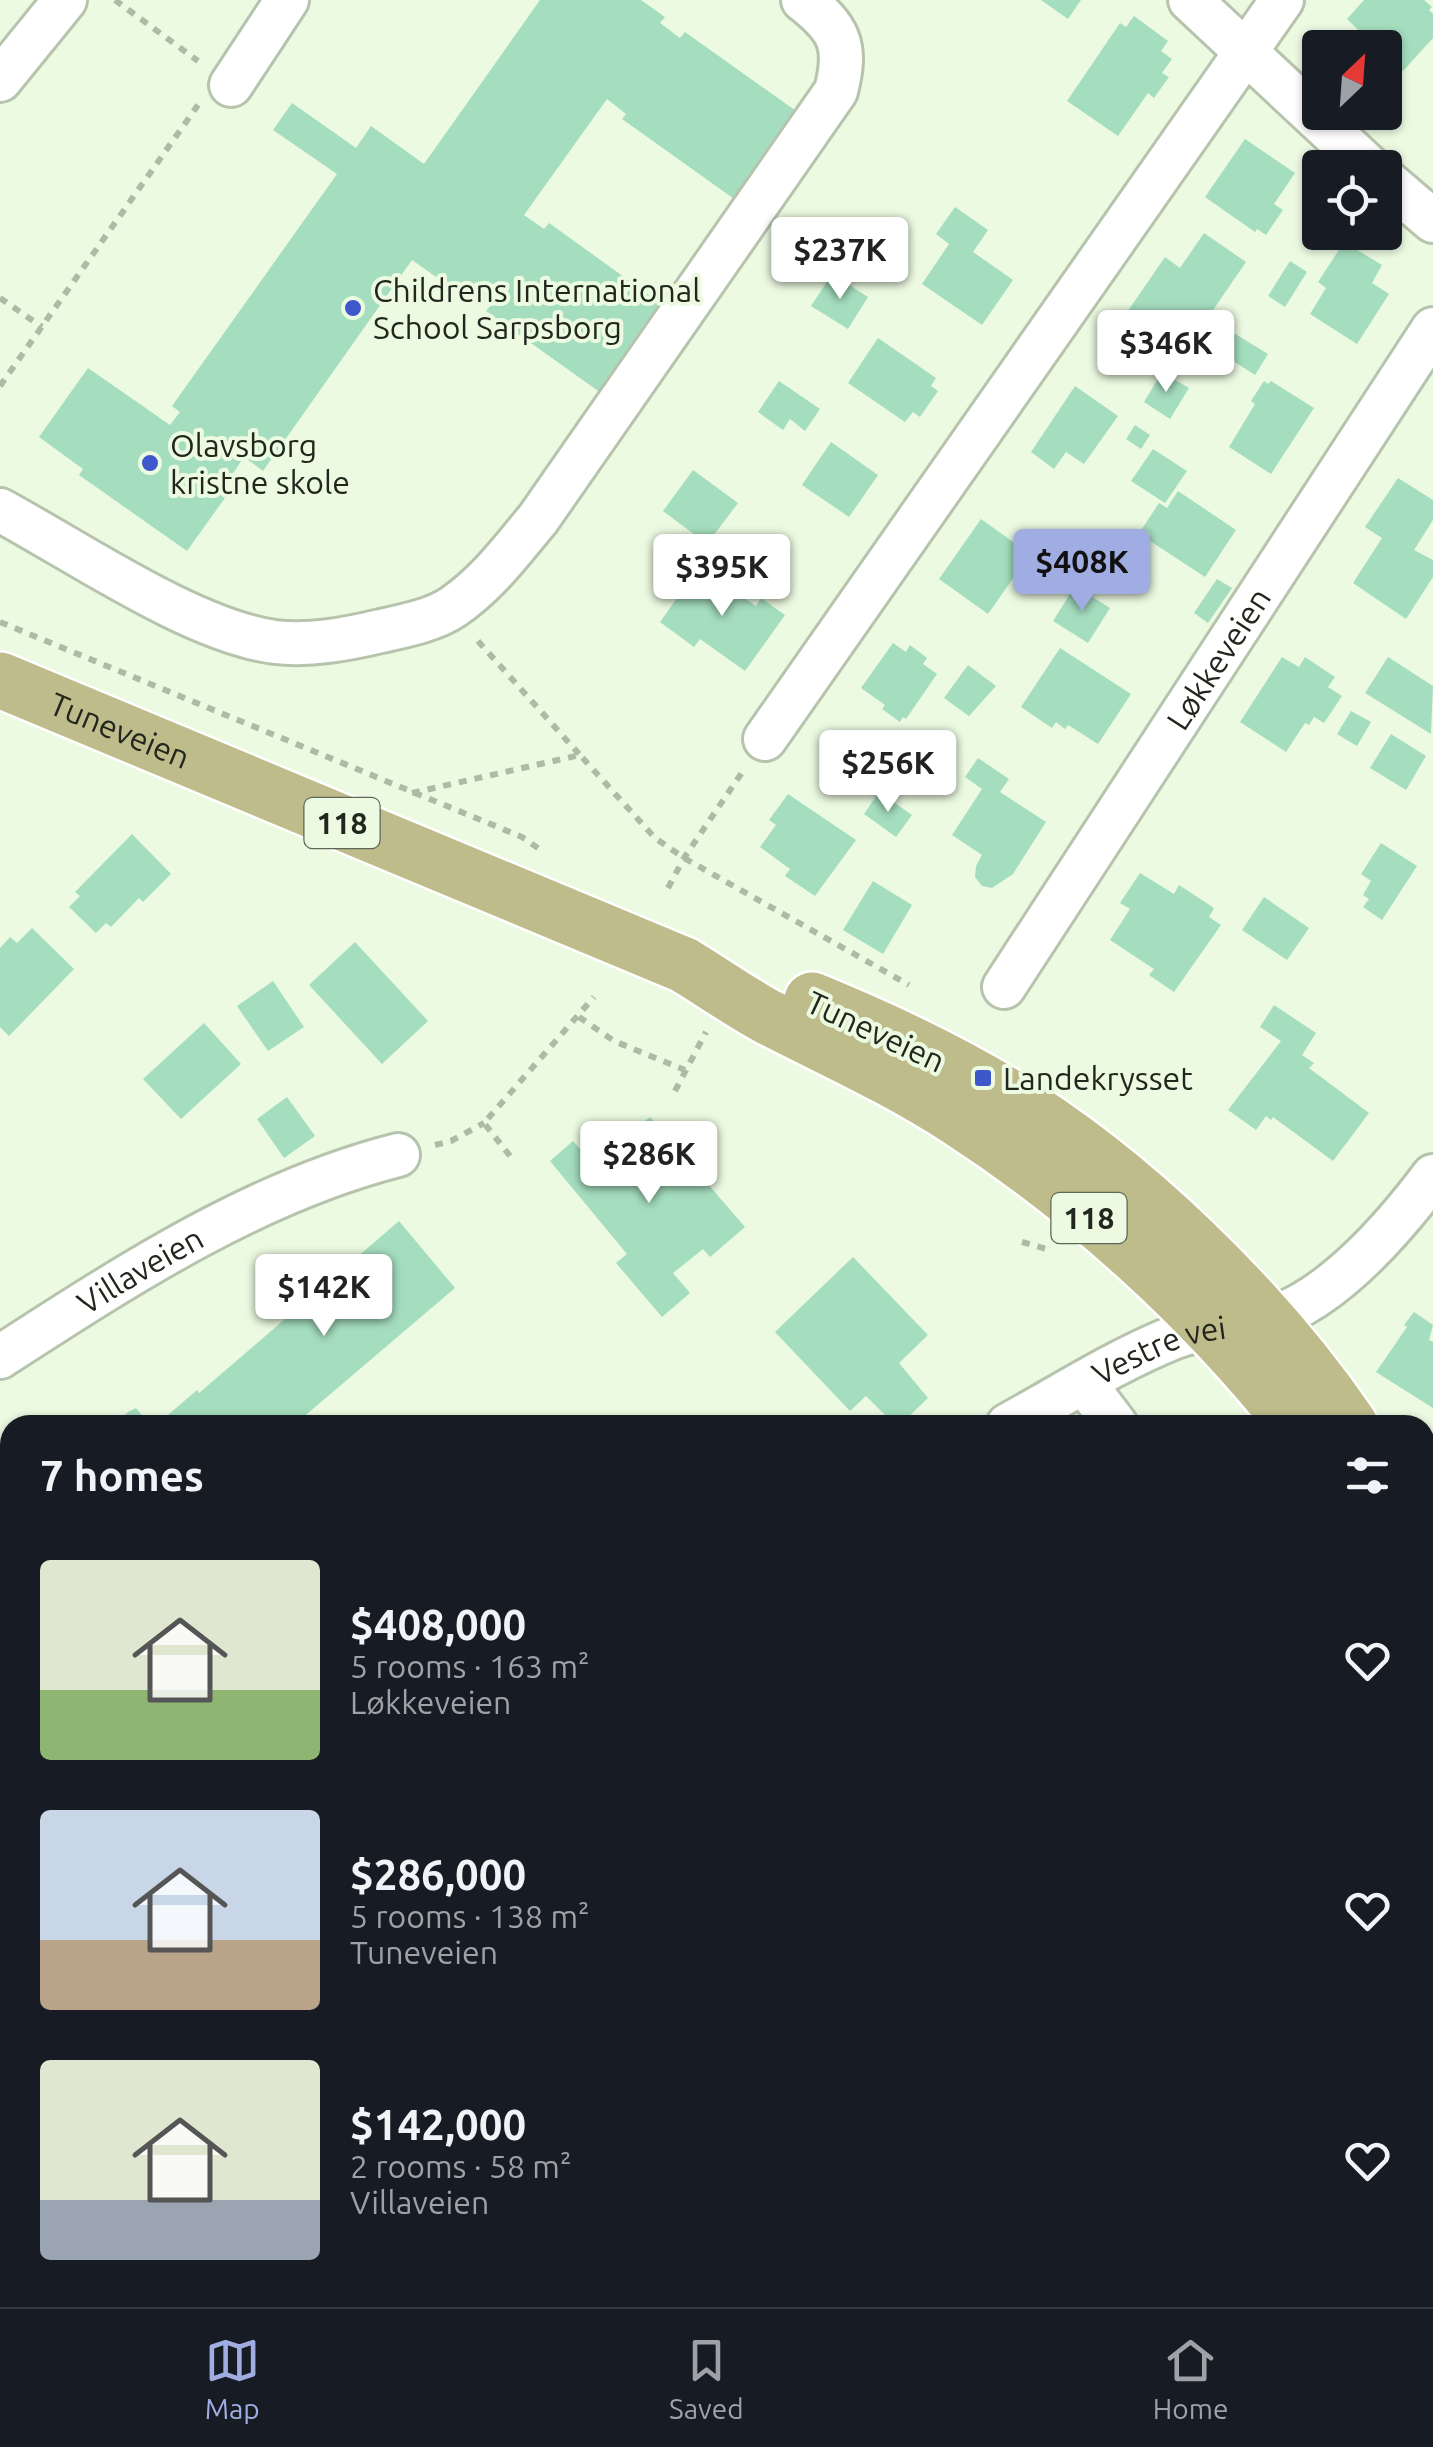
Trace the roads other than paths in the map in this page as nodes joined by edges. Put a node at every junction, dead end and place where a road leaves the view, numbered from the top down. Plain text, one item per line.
1 (65, 0) edge
2 (287, 0) edge
3 (803, 0) edge
4 (1190, 0) edge
5 (1282, 0) edge
6 (1244, 53) junction
7 (0, 80) edge
8 (225, 80) road end
9 (1350, 150) edge
10 (1402, 195) edge
11 (1433, 221) edge
12 (1433, 329) edge
13 (0, 510) edge
14 (3, 688) edge
15 (765, 739) road end
16 (684, 965) junction
17 (1004, 987) dead end
18 (398, 1155) road end
19 (1433, 1176) edge
20 (1267, 1320) junction
21 (1212, 1330) junction
22 (0, 1357) edge
23 (1085, 1384) junction
24 (1027, 1415) edge
25 (1108, 1415) edge
26 (1286, 1415) edge
27 (1342, 1415) edge

1 - 7 street
2 - 8 street
3 - 13 street
4 - 6 street
5 - 6 street
6 - 9 street
6 - 15 street
10 - 11 street
12 - 17 street, Løkkeveien
14 - 16 main road, Tuneveien / 118
16 - 20 main road, Tuneveien / 118
16 - 21 main road, Tuneveien / 118
18 - 22 street, Villaveien
19 - 20 street, Vestre vei
20 - 21 street, Vestre vei
20 - 27 main road, Tuneveien / 118
21 - 23 street, Vestre vei
21 - 26 main road, Tuneveien / 118
23 - 24 street, Vestre vei
23 - 25 street

